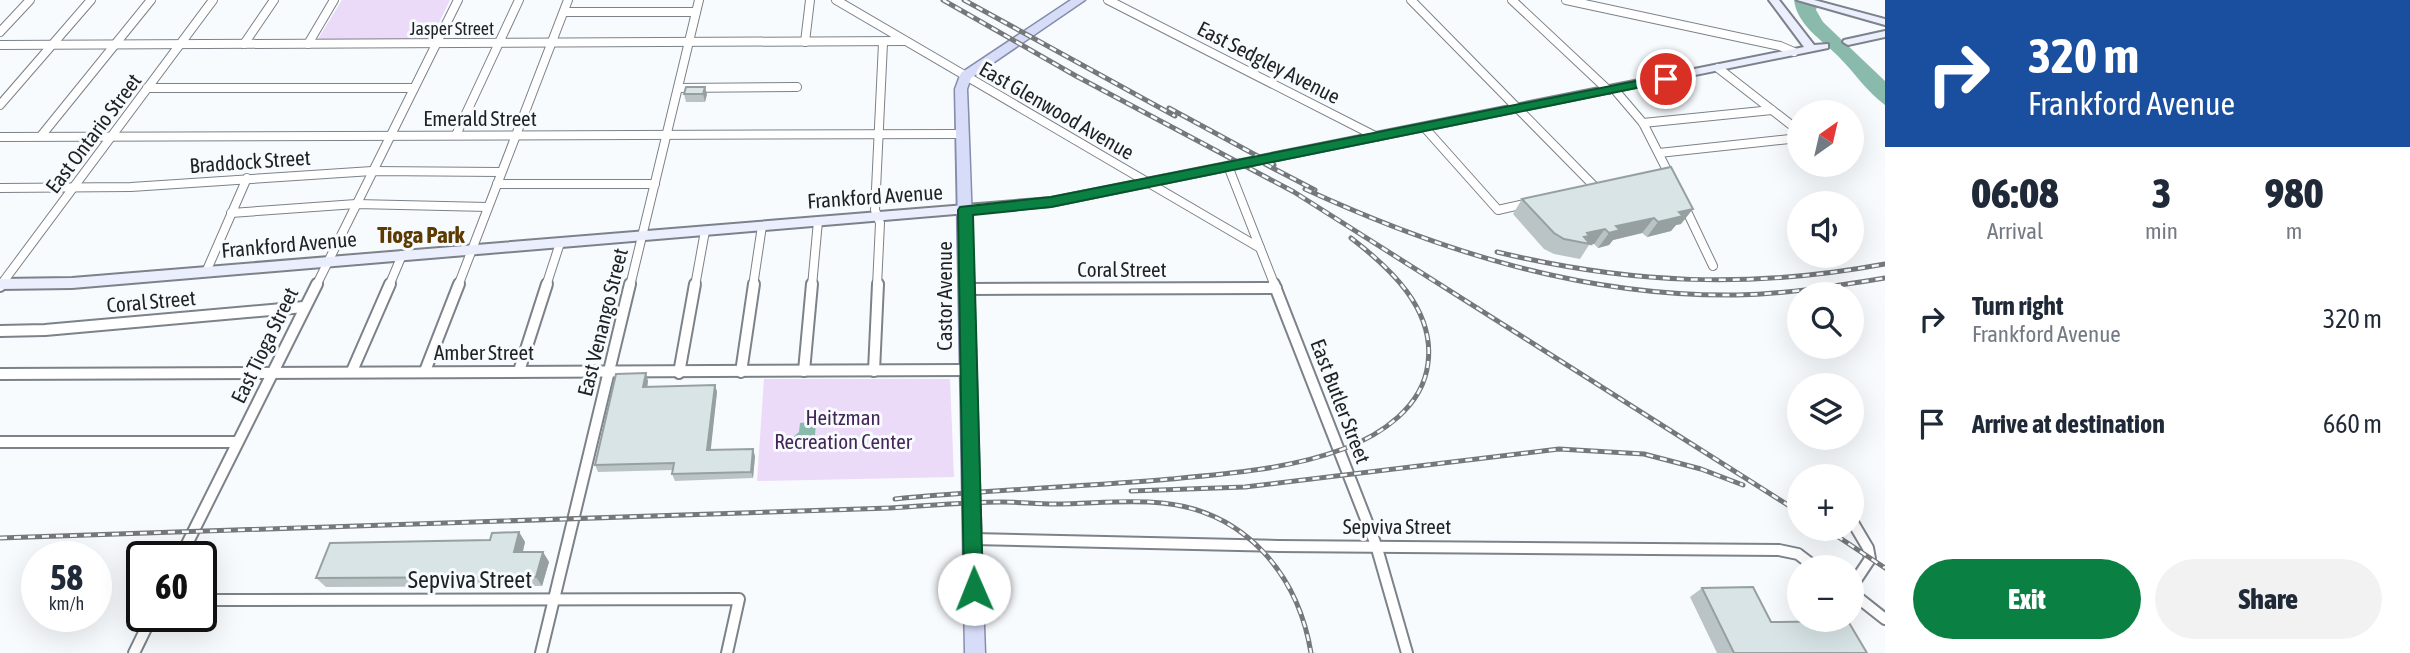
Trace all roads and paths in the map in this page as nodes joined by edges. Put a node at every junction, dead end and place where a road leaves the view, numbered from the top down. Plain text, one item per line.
1 (30, 0) edge
2 (91, 0) edge
3 (151, 0) edge
4 (213, 0) edge
5 (274, 0) edge
6 (334, 0) edge
7 (458, 0) edge
8 (519, 0) edge
9 (568, 0) edge
10 (699, 0) edge
11 (810, 0) edge
12 (836, 0) edge
13 (1080, 0) edge
14 (1108, 0) edge
15 (1411, 0) edge
16 (1512, 0) edge
17 (1566, 0) edge
18 (1774, 0) edge
19 (1802, 0) edge
20 (564, 12) junction
21 (696, 12) junction
22 (1885, 23) edge
23 (0, 32) edge
24 (1885, 34) edge
25 (904, 41) junction
26 (805, 42) junction
27 (1848, 42) dead end
28 (689, 43) junction
29 (883, 43) junction
30 (115, 44) junction
31 (181, 44) junction
32 (244, 44) junction
33 (308, 44) junction
34 (436, 44) junction
35 (498, 44) junction
36 (551, 44) junction
37 (0, 45) edge
38 (52, 45) junction
39 (1794, 52) junction
40 (1718, 68) junction
41 (965, 76) junction
42 (797, 87) dead end
43 (147, 88) junction
44 (414, 88) junction
45 (678, 88) junction
46 (1611, 90) junction
47 (0, 105) edge
48 (1518, 108) junction
49 (1772, 110) junction
50 (1787, 122) edge
51 (1643, 123) junction
52 (1424, 127) junction
53 (961, 134) junction
54 (456, 135) junction
55 (516, 135) junction
56 (878, 135) junction
57 (41, 136) junction
58 (390, 136) junction
59 (667, 136) junction
60 (1377, 136) junction
61 (0, 137) edge
62 (111, 137) junction
63 (1787, 139) edge
64 (1659, 153) junction
65 (1228, 166) junction
66 (372, 172) junction
67 (502, 172) junction
68 (1669, 174) junction
69 (1657, 177) edge
70 (247, 178) junction
71 (1146, 182) junction
72 (497, 184) junction
73 (655, 184) junction
74 (1674, 185) edge
75 (1609, 186) edge
76 (74, 187) junction
77 (0, 188) edge
78 (1597, 188) junction
79 (1585, 191) edge
80 (1679, 196) edge
81 (1535, 202) edge
82 (356, 204) junction
83 (488, 207) junction
84 (965, 210) junction
85 (231, 213) junction
86 (876, 216) junction
87 (818, 221) junction
88 (762, 226) junction
89 (705, 230) junction
90 (643, 236) junction
91 (560, 243) junction
92 (1261, 248) junction
93 (471, 250) junction
94 (402, 255) junction
95 (327, 262) junction
96 (1713, 266) dead end
97 (206, 272) junction
98 (1, 285) edge
99 (1276, 288) junction
100 (968, 289) junction
101 (304, 307) junction
102 (0, 331) edge
103 (967, 370) junction
104 (352, 371) junction
105 (425, 371) junction
106 (519, 371) junction
107 (804, 371) junction
108 (874, 371) junction
109 (741, 372) junction
110 (679, 373) junction
111 (0, 374) edge
112 (271, 374) junction
113 (610, 374) junction
114 (0, 442) edge
115 (237, 442) junction
116 (973, 540) junction
117 (188, 541) edge
118 (1864, 541) edge
119 (1376, 545) junction
120 (1799, 555) edge
121 (1864, 568) edge
122 (217, 600) edge
123 (553, 600) junction
124 (1864, 602) edge
125 (1885, 619) edge
126 (144, 632) edge
127 (134, 652) edge
128 (541, 653) edge
129 (727, 653) edge
130 (975, 653) edge
131 (1408, 653) edge

1 - 23 street
2 - 38 street
3 - 30 street
4 - 31 street, East Ontario Street
5 - 32 street
6 - 33 street
7 - 34 street, East Tioga Street
8 - 35 street
9 - 20 street
10 - 21 street, East Venango Street
11 - 26 street
12 - 25 street, East Glenwood Avenue
13 - 41 main road
14 - 60 street, East Sedgley Avenue
15 - 48 street
16 - 46 street
17 - 39 street
18 - 39 main road, Frankford Avenue
19 - 22 main road
20 - 21 street
20 - 36 street
21 - 28 street, East Venango Street
24 - 27 main road
25 - 29 street, Jasper Street
25 - 41 street, East Glenwood Avenue
26 - 28 street, Jasper Street
26 - 29 street, Jasper Street
28 - 36 street, Jasper Street
28 - 45 street, East Venango Street
29 - 56 street
30 - 31 street, Jasper Street
30 - 38 street, Jasper Street
30 - 57 street
31 - 32 street, Jasper Street
31 - 43 street, East Ontario Street
32 - 33 street, Jasper Street
33 - 34 street, Jasper Street
34 - 35 street, Jasper Street
34 - 44 street, East Tioga Street
35 - 36 street, Jasper Street
35 - 54 street
36 - 55 street
37 - 38 street, Jasper Street
38 - 47 street
39 - 40 main road, Frankford Avenue
40 - 46 main road, Frankford Avenue
40 - 49 street
41 - 53 main road, Castor Avenue
41 - 71 street, East Glenwood Avenue
42 - 45 street
43 - 44 street
43 - 62 street, East Ontario Street
44 - 58 street, East Tioga Street
45 - 59 street, East Venango Street
46 - 48 main road, Frankford Avenue
46 - 51 street
48 - 52 main road, Frankford Avenue
48 - 78 street
49 - 50 street
49 - 51 street
51 - 64 street
52 - 60 main road, Frankford Avenue
52 - 81 street
53 - 56 street, Emerald Street
53 - 84 main road, Castor Avenue
54 - 55 street, Emerald Street
54 - 58 street, Emerald Street
55 - 59 street, Emerald Street
55 - 67 street
56 - 59 street, Emerald Street
56 - 86 street
57 - 61 street, Emerald Street
57 - 62 street, Emerald Street
58 - 62 street, Emerald Street
58 - 66 street, East Tioga Street
59 - 73 street, East Venango Street
60 - 65 main road, Frankford Avenue
62 - 76 street, East Ontario Street
63 - 64 street
64 - 68 street
65 - 71 main road, Frankford Avenue
65 - 92 street, East Butler Street
66 - 67 street, Braddock Street
66 - 70 street, Braddock Street
66 - 82 street, East Tioga Street
67 - 72 street
68 - 69 street
68 - 74 street
70 - 76 street, Braddock Street
70 - 85 street
71 - 84 main road, Frankford Avenue
71 - 92 street, East Glenwood Avenue
72 - 73 street
72 - 83 street
73 - 90 street, East Venango Street
75 - 78 street
76 - 77 street, Braddock Street
76 - 98 street, East Ontario Street
78 - 79 street
80 - 96 street
82 - 83 street
82 - 85 street
82 - 95 street, East Tioga Street
83 - 93 street
84 - 86 main road, Frankford Avenue
84 - 100 main road, Castor Avenue
85 - 97 street
86 - 87 main road, Frankford Avenue
86 - 108 street
87 - 88 main road, Frankford Avenue
87 - 107 street
88 - 89 main road, Frankford Avenue
88 - 109 street
89 - 90 main road, Frankford Avenue
89 - 110 street
90 - 91 main road, Frankford Avenue
90 - 113 street, East Venango Street
91 - 93 main road, Frankford Avenue
91 - 106 street
92 - 99 street, East Butler Street
93 - 94 main road, Frankford Avenue
93 - 105 street
94 - 95 main road, Frankford Avenue
94 - 104 street
95 - 97 main road, Frankford Avenue
95 - 101 street, East Tioga Street
97 - 98 main road, Frankford Avenue
99 - 100 street, Coral Street
99 - 119 street, East Butler Street
100 - 103 main road, Castor Avenue
101 - 102 street, Coral Street
101 - 112 street, East Tioga Street
103 - 108 street, Amber Street
103 - 116 main road, Castor Avenue
104 - 105 street, Amber Street
104 - 112 street, Amber Street
105 - 106 street, Amber Street
106 - 113 street, Amber Street
107 - 108 street, Amber Street
107 - 109 street, Amber Street
109 - 110 street, Amber Street
110 - 113 street, Amber Street
111 - 112 street, Amber Street
112 - 115 street, East Tioga Street
113 - 123 street, East Venango Street
114 - 115 street
115 - 117 street, East Tioga Street
116 - 119 street, Sepviva Street
116 - 130 main road, Castor Avenue
118 - 121 street
119 - 120 street, Sepviva Street
119 - 131 street, East Butler Street
122 - 123 street, Sepviva Street
123 - 128 street, East Venango Street
123 - 129 street, Sepviva Street
124 - 125 street
126 - 127 street

